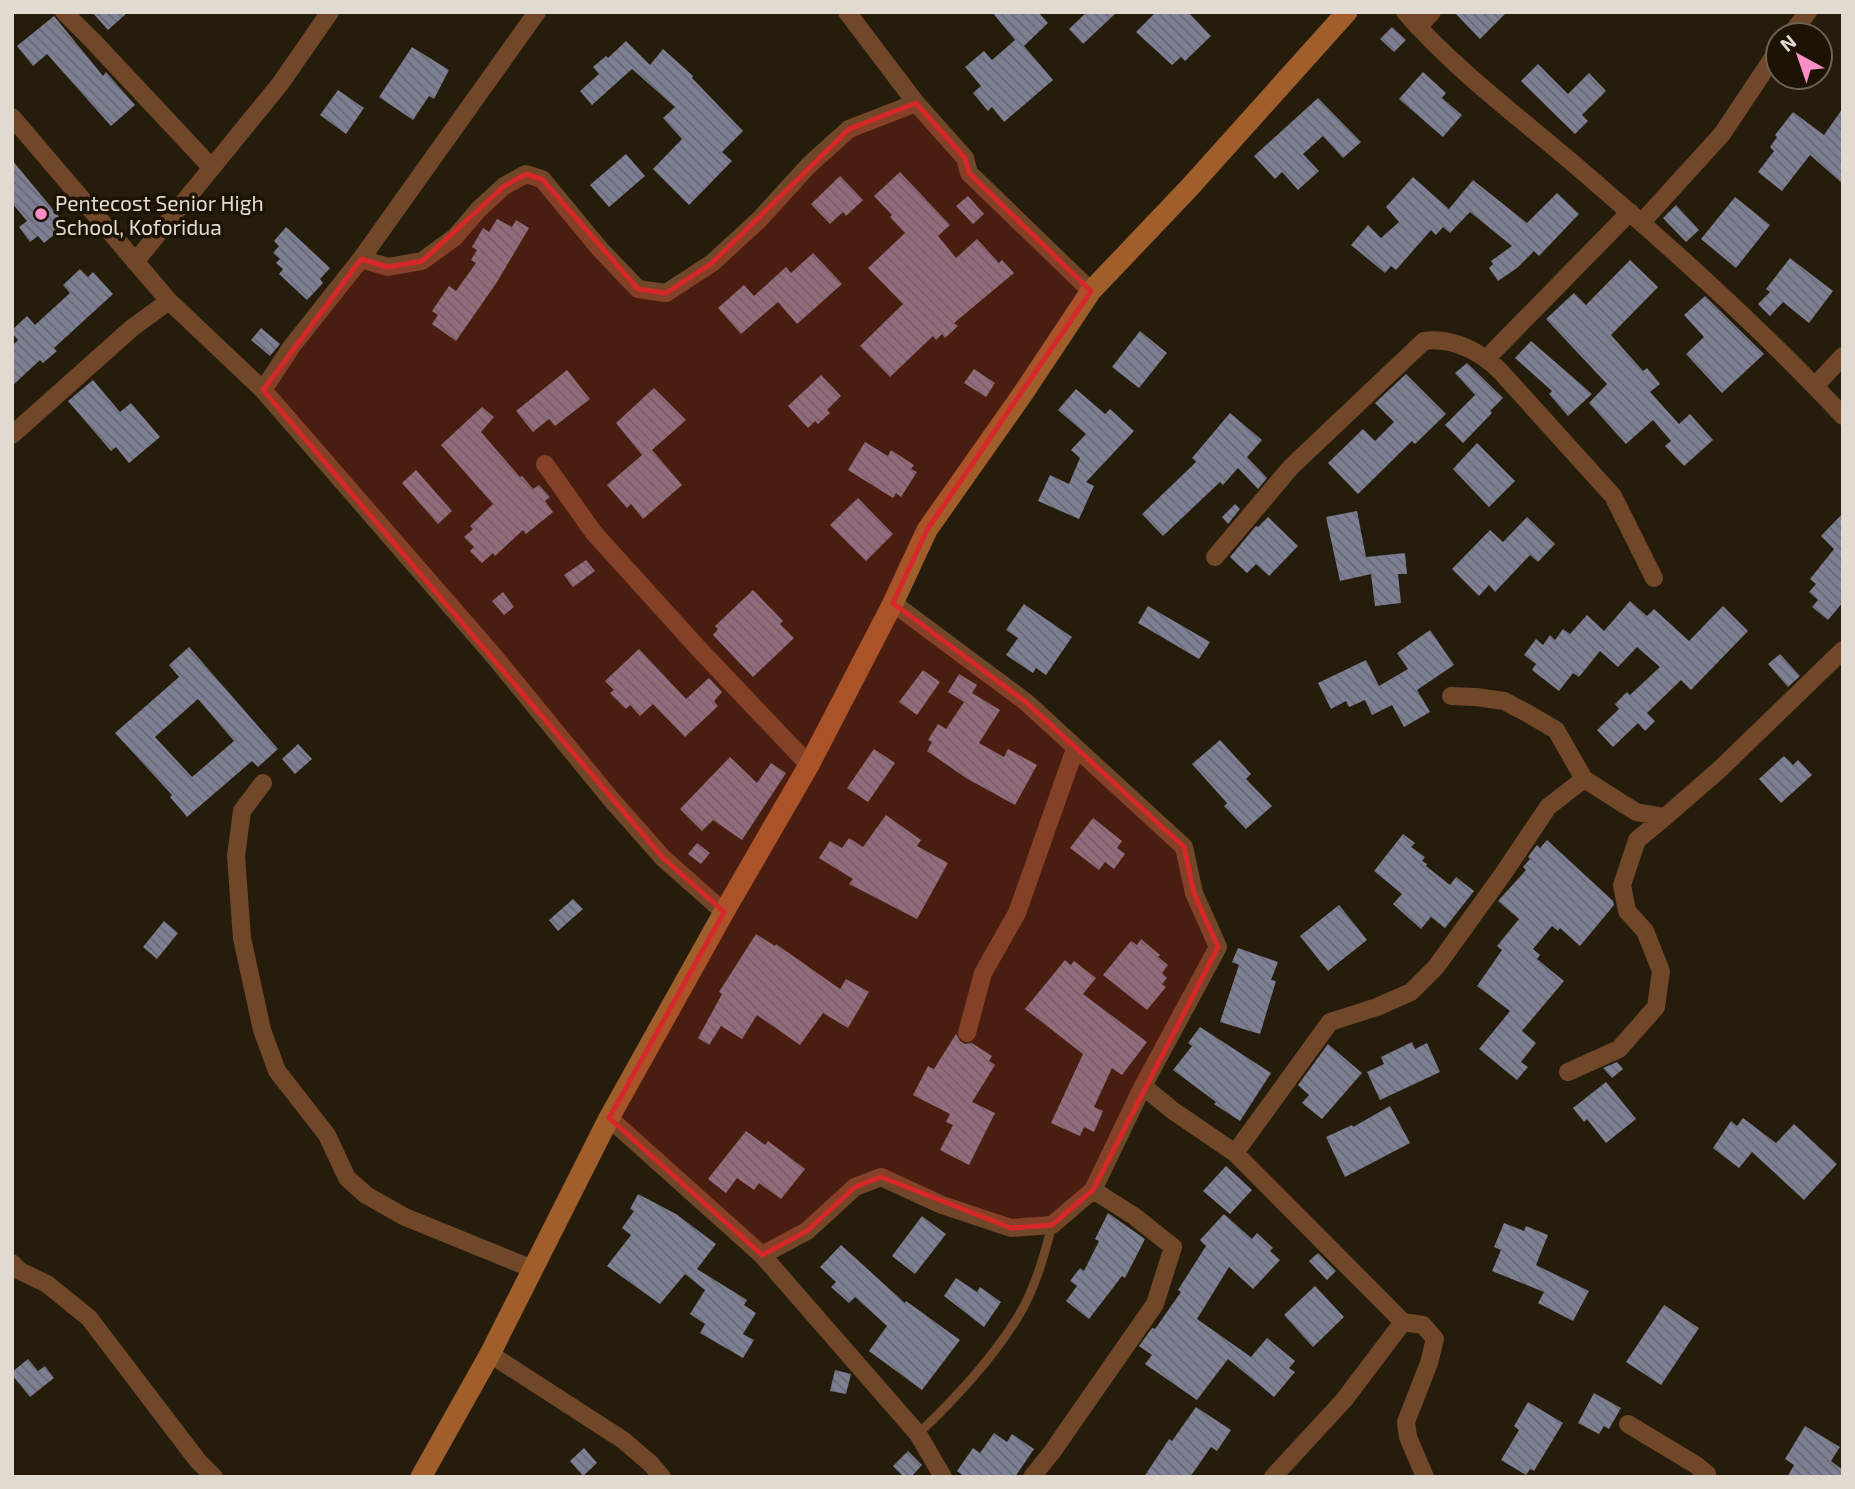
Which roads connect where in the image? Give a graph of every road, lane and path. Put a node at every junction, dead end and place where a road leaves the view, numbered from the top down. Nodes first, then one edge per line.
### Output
1 (64, 12) edge
2 (537, 12) edge
3 (847, 12) edge
4 (1347, 12) edge
5 (1405, 12) edge
6 (1432, 12) edge
7 (329, 13) edge
8 (1418, 27) junction
9 (1764, 71) edge
10 (916, 103) junction
11 (12, 117) edge
12 (212, 168) junction
13 (1636, 217) junction
14 (361, 259) junction
15 (135, 262) junction
16 (1091, 292) junction
17 (169, 301) junction
18 (1843, 356) edge
19 (1488, 357) junction
20 (1815, 386) junction
21 (263, 390) junction
22 (1843, 416) edge
23 (12, 435) edge
24 (545, 464) dead end
25 (1215, 557) dead end
26 (1654, 578) dead end
27 (893, 603) junction
28 (1843, 650) edge
29 (1451, 696) dead end
30 (1075, 749) junction
31 (809, 765) junction
32 (1584, 779) junction
33 (263, 783) dead end
34 (1665, 817) junction
35 (724, 912) junction
36 (967, 1033) dead end
37 (1568, 1072) dead end
38 (1143, 1086) junction
39 (610, 1118) junction
40 (1235, 1153) junction
41 (1093, 1190) junction
42 (1052, 1225) junction
43 (762, 1255) junction
44 (12, 1263) edge
45 (533, 1269) junction
46 (1403, 1322) junction
47 (490, 1354) junction
48 (1628, 1424) dead end
49 (918, 1434) junction
50 (214, 1477) edge
51 (422, 1477) edge
52 (662, 1477) edge
53 (943, 1477) edge
54 (1032, 1477) edge
55 (1273, 1477) edge
56 (1425, 1477) edge
57 (1707, 1477) edge

1 - 12 street
2 - 14 street
3 - 10 street
4 - 16 street
5 - 8 street
6 - 8 street
7 - 12 street
8 - 13 street
9 - 13 street
10 - 14 street
10 - 16 street
11 - 15 street
12 - 15 street
13 - 19 street
13 - 20 street
14 - 21 street
15 - 17 street
16 - 27 street
17 - 21 street
17 - 23 street
18 - 20 street
19 - 25 street
19 - 26 street
20 - 22 street
21 - 35 street
24 - 31 street
27 - 30 street
27 - 31 street
28 - 34 street
29 - 32 street
30 - 36 street
30 - 38 street
31 - 35 street
32 - 34 street
32 - 40 street
33 - 45 street
34 - 37 street
35 - 39 street
38 - 40 street
38 - 41 street
39 - 43 street
39 - 45 street
40 - 46 street
41 - 42 street
41 - 54 street
42 - 43 street
42 - 49 lane
43 - 49 street
44 - 50 street
45 - 47 street
46 - 55 street
46 - 56 street
47 - 51 street
47 - 52 street
48 - 57 street
49 - 53 street

